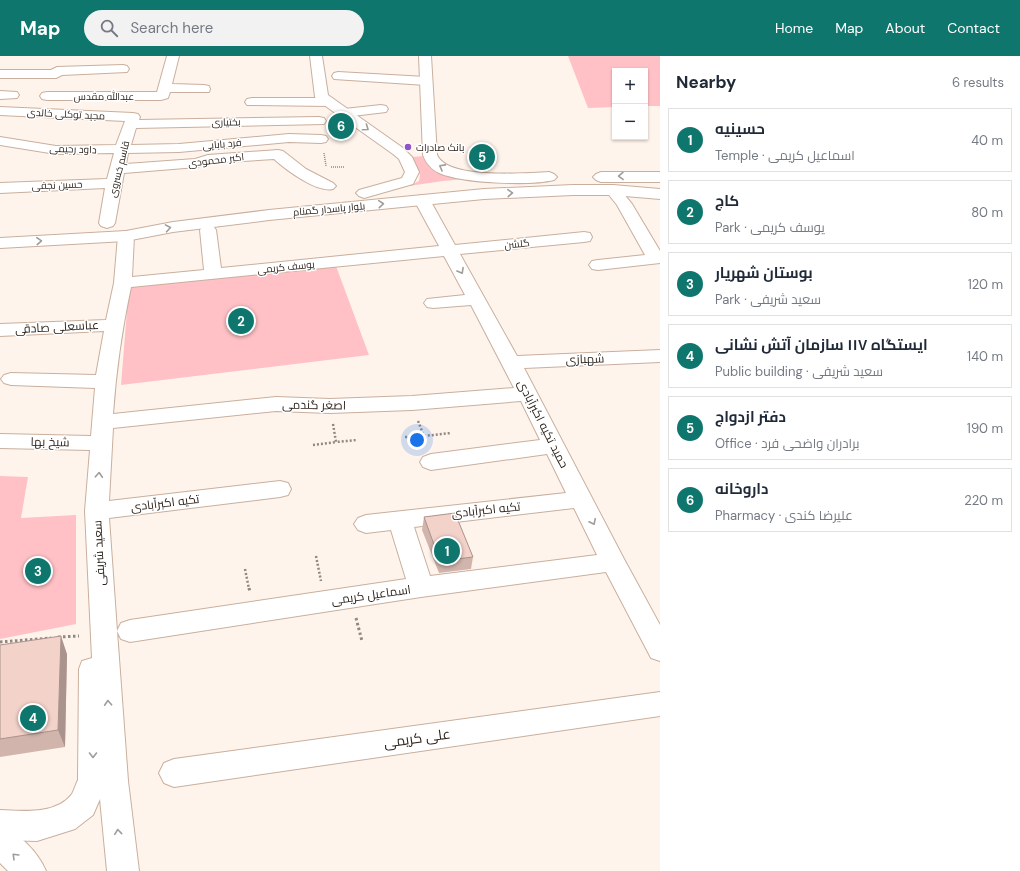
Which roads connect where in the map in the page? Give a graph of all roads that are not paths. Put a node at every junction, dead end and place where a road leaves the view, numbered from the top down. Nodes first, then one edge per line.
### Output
1 (63, 56) edge
2 (173, 56) edge
3 (316, 56) edge
4 (425, 56) edge
5 (123, 69) dead end
6 (57, 72) junction
7 (0, 74) edge
8 (338, 76) dead end
9 (426, 81) junction
10 (204, 89) dead end
11 (163, 93) junction
12 (47, 96) junction
13 (252, 102) dead end
14 (328, 102) junction
15 (381, 109) dead end
16 (0, 111) edge
17 (40, 113) junction
18 (344, 113) junction
19 (132, 120) junction
20 (319, 121) dead end
21 (76, 139) dead end
22 (321, 139) dead end
23 (0, 141) edge
24 (429, 147) junction
25 (122, 149) junction
26 (56, 150) junction
27 (398, 151) junction
28 (116, 176) junction
29 (563, 177) junction
30 (660, 177) edge
31 (328, 186) dead end
32 (0, 188) edge
33 (613, 190) junction
34 (364, 193) junction
35 (660, 194) edge
36 (422, 200) junction
37 (122, 225) junction
38 (0, 230) edge
39 (208, 230) dead end
40 (584, 237) dead end
41 (0, 244) edge
42 (268, 251) dead end
43 (450, 251) junction
44 (598, 265) dead end
45 (271, 268) junction
46 (213, 274) junction
47 (123, 283) junction
48 (476, 299) junction
49 (434, 303) dead end
50 (114, 325) junction
51 (0, 330) edge
52 (660, 356) edge
53 (511, 362) junction
54 (11, 379) dead end
55 (105, 382) junction
56 (527, 394) junction
57 (101, 432) junction
58 (0, 441) edge
59 (554, 446) junction
60 (431, 462) dead end
61 (280, 489) dead end
62 (582, 499) junction
63 (97, 511) junction
64 (400, 520) junction
65 (366, 524) dead end
66 (613, 562) junction
67 (422, 588) junction
68 (117, 633) junction
69 (657, 637) edge
70 (660, 704) edge
71 (174, 772) dead end
72 (0, 825) edge
73 (0, 841) edge
74 (30, 871) edge
75 (123, 871) edge

1 - 6 street
2 - 11 street
3 - 14 street
4 - 9 street
5 - 6 street
6 - 7 street
6 - 12 street
8 - 9 street
9 - 24 street
10 - 11 street, عبدالله مقدس
11 - 12 street, عبدالله مقدس
12 - 17 street
13 - 14 street
14 - 18 street
15 - 18 street
16 - 17 street, مجید توکلی خالدی
17 - 19 street, مجید توکلی خالدی
18 -> 27 street
19 - 20 street, بختیاری
19 - 25 street, قاسم خسروی
21 - 26 street
22 - 25 street, فرد بابایی
23 - 26 street, داود رحیمی
24 - 27 street
29 -> 24 street
25 - 26 street, داود رحیمی
25 - 28 street, قاسم خسروی
27 - 34 street
28 - 31 street, اکبر محمودی
28 - 32 street, حسین نجفی
28 - 37 street, قاسم خسروی
30 -> 29 street, بلوار پاسدار گمنام
29 - 34 street, بلوار پاسدار گمنام
33 - 35 street, بلوار پاسدار گمنام
36 -> 33 street, بلوار پاسدار گمنام
33 - 44 street
34 - 37 street, بلوار پاسدار گمنام
37 -> 36 street, بلوار پاسدار گمنام
36 - 43 street, حمید تکیه اکبرآبادی
37 - 38 street, بلوار پاسدار گمنام
41 -> 37 street, بلوار پاسدار گمنام
37 - 47 street, سعید شریفی
39 - 46 street
40 - 43 street, گلشن
42 - 45 street
43 - 45 street, یوسف کریمی
43 -> 48 street, حمید تکیه اکبرآبادی
45 - 46 street, یوسف کریمی
46 - 47 street, یوسف کریمی
47 - 50 street, سعید شریفی
48 - 49 street
48 - 53 street, حمید تکیه اکبرآبادی
50 - 51 street, عباسعلی صادقی
50 - 55 street, سعید شریفی
52 - 53 street, شهبازی
53 - 56 street, حمید تکیه اکبرآبادی
54 - 55 street
55 - 57 street, سعید شریفی
56 - 57 street, اصغر گندمی
56 - 59 street, حمید تکیه اکبرآبادی
57 - 58 street, شیخ بها
63 -> 57 street, سعید شریفی
59 - 60 street
59 - 62 street, حمید تکیه اکبرآبادی
61 - 63 street, تکیه اکبرآبادی
62 - 64 street, تکیه اکبرآبادی
62 -> 66 street, حمید تکیه اکبرآبادی
63 - 68 street, سعید شریفی
64 - 65 street, تکیه اکبرآبادی
64 - 67 street
66 - 67 street, اسماعیل کریمی
66 - 69 street, حمید تکیه اکبرآبادی
67 - 68 street, اسماعیل کریمی
68 -> 72 street
75 -> 68 street, سعید شریفی
70 - 71 street, علی کریمی
74 -> 73 street

